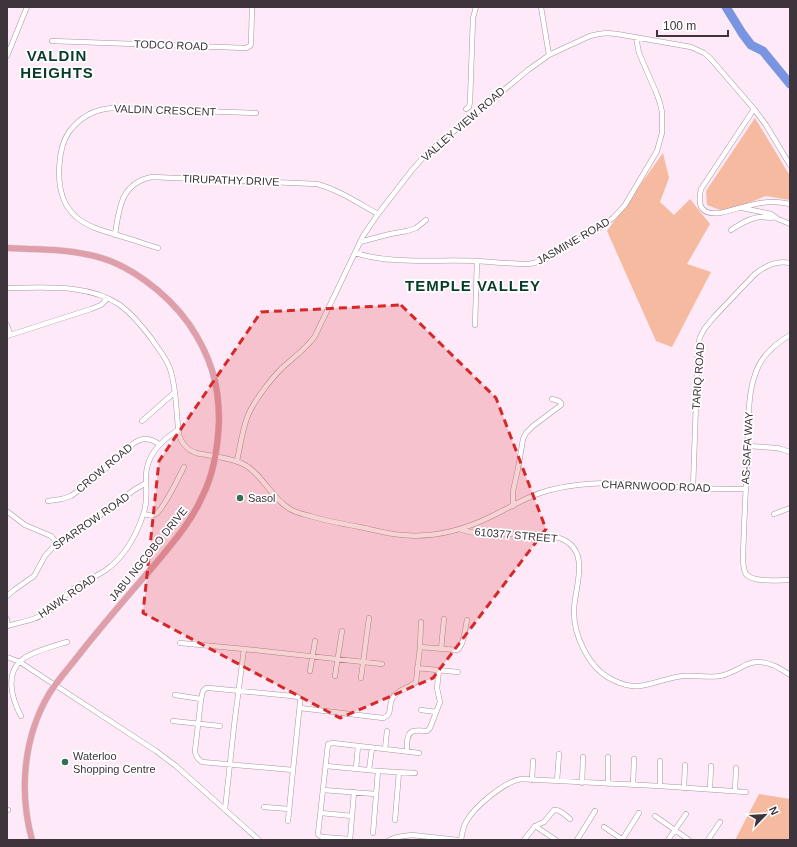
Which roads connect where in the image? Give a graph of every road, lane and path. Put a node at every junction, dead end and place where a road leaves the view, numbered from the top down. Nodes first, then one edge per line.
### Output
1 (28, 7) edge
2 (252, 7) edge
3 (476, 7) edge
4 (541, 7) edge
5 (636, 37) junction
6 (52, 41) dead end
7 (548, 55) junction
8 (7, 56) edge
9 (754, 108) junction
10 (466, 109) dead end
11 (256, 113) dead end
12 (790, 165) edge
13 (790, 204) edge
14 (741, 208) junction
15 (378, 214) junction
16 (775, 217) junction
17 (426, 220) dead end
18 (790, 224) edge
19 (731, 230) dead end
20 (115, 235) junction
21 (360, 242) junction
22 (7, 248) edge
23 (158, 248) dead end
24 (354, 253) junction
25 (477, 261) junction
26 (790, 263) edge
27 (7, 288) edge
28 (107, 299) junction
29 (7, 325) edge
30 (475, 325) dead end
31 (9, 335) edge
32 (790, 335) edge
33 (175, 392) junction
34 (552, 399) dead end
35 (142, 421) dead end
36 (178, 430) junction
37 (159, 444) junction
38 (748, 446) junction
39 (790, 452) edge
40 (215, 457) junction
41 (237, 461) junction
42 (184, 467) dead end
43 (146, 483) junction
44 (693, 488) junction
45 (745, 489) junction
46 (48, 501) dead end
47 (513, 506) junction
48 (790, 508) edge
49 (8, 512) dead end
50 (144, 514) junction
51 (774, 514) dead end
52 (459, 529) junction
53 (58, 544) junction
54 (790, 580) edge
55 (7, 596) edge
56 (369, 618) dead end
57 (7, 619) edge
58 (444, 619) dead end
59 (467, 620) dead end
60 (421, 622) dead end
61 (8, 626) edge
62 (342, 631) dead end
63 (315, 641) dead end
64 (67, 642) dead end
65 (180, 643) dead end
66 (420, 647) junction
67 (244, 649) junction
68 (441, 649) junction
69 (313, 656) junction
70 (7, 657) edge
71 (338, 659) junction
72 (20, 662) junction
73 (364, 662) junction
74 (382, 664) dead end
75 (417, 668) junction
76 (439, 670) junction
77 (310, 671) dead end
78 (458, 672) dead end
79 (790, 675) edge
80 (335, 676) dead end
81 (361, 678) dead end
82 (56, 684) junction
83 (239, 691) junction
84 (175, 695) dead end
85 (201, 699) junction
86 (300, 708) junction
87 (421, 710) dead end
88 (436, 712) junction
89 (21, 716) dead end
90 (173, 721) dead end
91 (198, 724) junction
92 (220, 726) dead end
93 (387, 731) dead end
94 (358, 746) junction
95 (372, 748) junction
96 (385, 749) junction
97 (407, 751) junction
98 (419, 753) dead end
99 (559, 754) dead end
100 (583, 757) dead end
101 (608, 757) dead end
102 (634, 759) dead end
103 (532, 761) dead end
104 (660, 761) dead end
105 (230, 765) junction
106 (685, 765) dead end
107 (326, 766) junction
108 (711, 766) dead end
109 (736, 768) dead end
110 (356, 769) junction
111 (292, 770) junction
112 (369, 770) junction
113 (378, 771) junction
114 (399, 772) junction
115 (415, 773) dead end
116 (532, 780) junction
117 (557, 781) junction
118 (582, 783) junction
119 (608, 784) junction
120 (633, 785) junction
121 (660, 786) junction
122 (684, 788) junction
123 (323, 790) junction
124 (710, 790) junction
125 (735, 791) junction
126 (354, 792) junction
127 (746, 792) dead end
128 (376, 794) junction
129 (264, 807) dead end
130 (289, 809) junction
131 (226, 810) junction
132 (595, 811) dead end
133 (639, 812) dead end
134 (321, 813) junction
135 (686, 814) dead end
136 (352, 816) junction
137 (655, 816) dead end
138 (570, 819) dead end
139 (395, 820) dead end
140 (288, 821) dead end
141 (720, 822) dead end
142 (535, 826) junction
143 (604, 827) dead end
144 (674, 830) junction
145 (373, 833) dead end
146 (32, 840) edge
147 (260, 840) edge
148 (350, 840) edge
149 (389, 840) edge
150 (458, 840) edge
151 (461, 840) edge
152 (524, 840) edge
153 (556, 840) edge
154 (577, 840) edge
155 (622, 840) edge
156 (668, 840) edge
157 (689, 840) edge
158 (708, 840) edge

1 - 8 street
2 - 6 street, TODCO ROAD
3 - 10 street
4 - 7 street
5 - 7 street, VALLEY VIEW ROAD
5 - 9 street, VALLEY VIEW ROAD
5 - 25 street, JASMINE ROAD
7 - 15 street, VALLEY VIEW ROAD
9 - 12 street, VALLEY VIEW ROAD
9 - 14 street
11 - 20 street, VALDIN CRESCENT
13 - 14 street
14 - 16 street
15 - 20 street, TIRUPATHY DRIVE
15 - 21 street, VALLEY VIEW ROAD
16 - 18 street
16 - 19 street
17 - 21 street
20 - 23 street, VALDIN CRESCENT
21 - 24 street, VALLEY VIEW ROAD
22 - 40 main road, JABU NGCOBO DRIVE
24 - 25 street, JASMINE ROAD
24 - 41 street, VALLEY VIEW ROAD
25 - 30 street
26 - 44 street, TARIQ ROAD
27 - 28 street
28 - 31 street
28 - 33 street
29 - 31 street
32 - 38 street, AS-SAFA WAY
33 - 35 street
33 - 36 street
34 - 47 street
36 - 37 street, HAWK ROAD
36 - 40 street, CHARNWOOD ROAD
37 - 43 street, HAWK ROAD
37 - 46 street, CROW ROAD
38 - 39 street
38 - 45 street, AS-SAFA WAY
40 - 41 street, CHARNWOOD ROAD
40 - 82 main road, JABU NGCOBO DRIVE
41 - 52 street, CHARNWOOD ROAD
42 - 50 street
43 - 50 street, HAWK ROAD
43 - 53 street, SPARROW ROAD
44 - 45 street, CHARNWOOD ROAD
44 - 47 street, CHARNWOOD ROAD
45 - 54 street, AS-SAFA WAY
47 - 52 street, CHARNWOOD ROAD
48 - 51 street
49 - 53 street
50 - 61 street, HAWK ROAD
52 - 79 street, 610377 STREET
53 - 55 street, SPARROW ROAD
56 - 73 street
57 - 61 street
58 - 68 street
59 - 68 street
60 - 66 street
62 - 71 street
63 - 69 street
64 - 72 street
65 - 67 street
66 - 68 street
66 - 75 street
67 - 69 street
67 - 83 street
69 - 71 street
69 - 77 street
70 - 72 street
71 - 73 street
71 - 80 street
72 - 82 street
72 - 89 street
73 - 74 street
73 - 81 street
75 - 76 street
75 - 86 street
76 - 78 street
76 - 88 street
82 - 131 street
82 - 146 main road, JABU NGCOBO DRIVE
83 - 85 street
83 - 86 street
83 - 105 street
84 - 85 street
85 - 91 street
86 - 111 street
87 - 88 street
88 - 97 street
90 - 91 street
91 - 92 street
91 - 105 street
93 - 96 street
94 - 95 street
94 - 107 street
94 - 110 street
95 - 96 street
95 - 112 street
96 - 97 street
97 - 98 street
99 - 117 street
100 - 118 street
101 - 119 street
102 - 120 street
103 - 116 street
104 - 121 street
105 - 111 street
105 - 131 street
106 - 122 street
107 - 110 street
107 - 123 street
108 - 124 street
109 - 125 street
110 - 112 street
111 - 130 street
112 - 113 street
113 - 114 street
113 - 128 street
114 - 115 street
114 - 139 street
116 - 117 street
116 - 151 street
117 - 118 street
118 - 119 street
119 - 120 street
120 - 121 street
121 - 122 street
122 - 124 street
123 - 126 street
123 - 134 street
124 - 125 street
125 - 127 street
126 - 128 street
126 - 136 street
128 - 145 street
129 - 130 street
130 - 140 street
131 - 147 street
132 - 154 street
133 - 155 street
134 - 136 street
134 - 148 street
135 - 144 street
136 - 148 street
137 - 144 street
138 - 142 street
141 - 158 street
142 - 152 street
142 - 153 street
143 - 155 street
144 - 156 street
144 - 157 street
149 - 150 street

